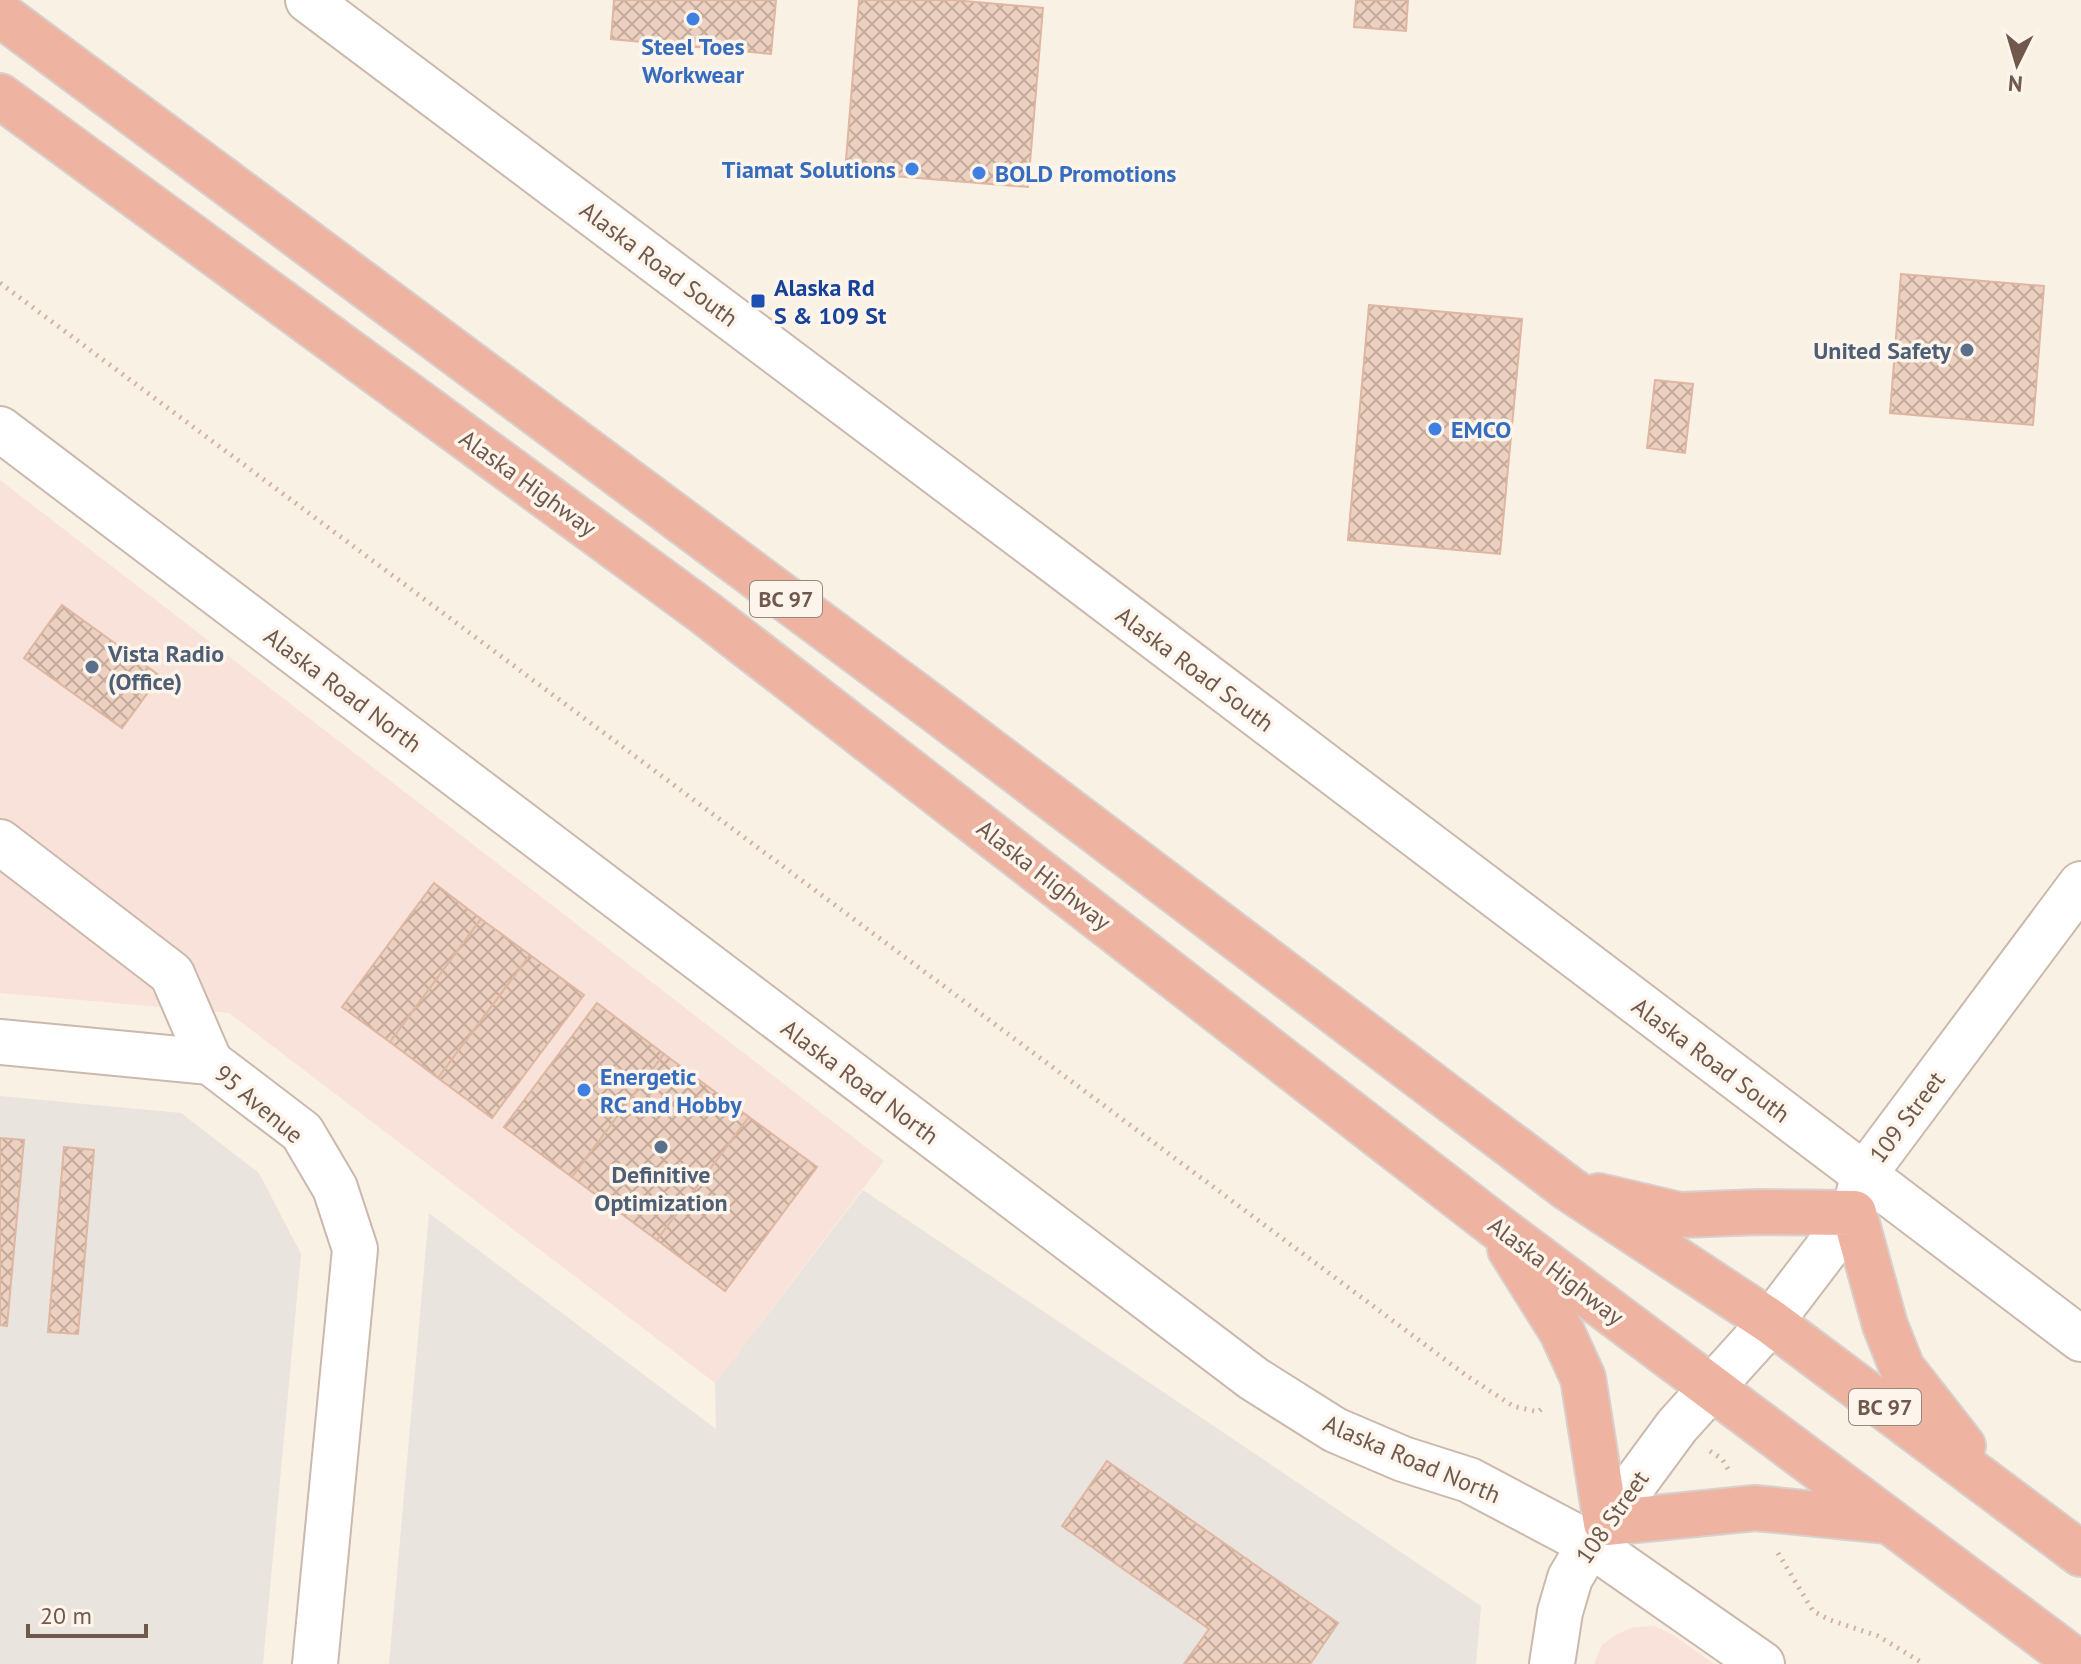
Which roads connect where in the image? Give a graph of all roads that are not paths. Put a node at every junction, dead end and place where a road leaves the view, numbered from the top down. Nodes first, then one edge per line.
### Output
1 (308, 0) edge
2 (0, 14) edge
3 (0, 96) edge
4 (0, 429) edge
5 (0, 842) edge
6 (2081, 884) edge
7 (0, 1042) edge
8 (210, 1062) junction
9 (1569, 1189) junction
10 (1858, 1194) junction
11 (1496, 1226) junction
12 (1771, 1322) junction
13 (2081, 1339) edge
14 (1710, 1388) junction
15 (1999, 1492) junction
16 (1891, 1521) junction
17 (1598, 1534) junction
18 (2081, 1554) edge
19 (315, 1664) edge
20 (1552, 1664) edge
21 (1762, 1664) edge
22 (2080, 1664) edge

1 - 10 street, Alaska Road South
2 - 9 highway, BC 97
3 - 11 highway, Alaska Highway / BC 97
4 - 17 street, Alaska Road North
5 - 8 street
6 - 10 street, 109 Street
7 - 8 street, 95 Avenue
8 - 19 street, 95 Avenue
9 - 10 highway
9 - 12 highway, BC 97
10 - 12 street, 109 Street
10 - 13 street, Alaska Road South
10 - 15 highway
11 - 14 highway, Alaska Highway / BC 97
11 - 17 highway
12 - 14 street, 109 Street
12 - 15 highway, BC 97
14 - 16 highway, Alaska Highway / BC 97
14 - 17 street, 108 Street
15 - 18 highway, BC 97
16 - 17 highway
16 - 22 highway, Alaska Highway / BC 97
17 - 20 street, 108 Street
17 - 21 street, Alaska Road North

